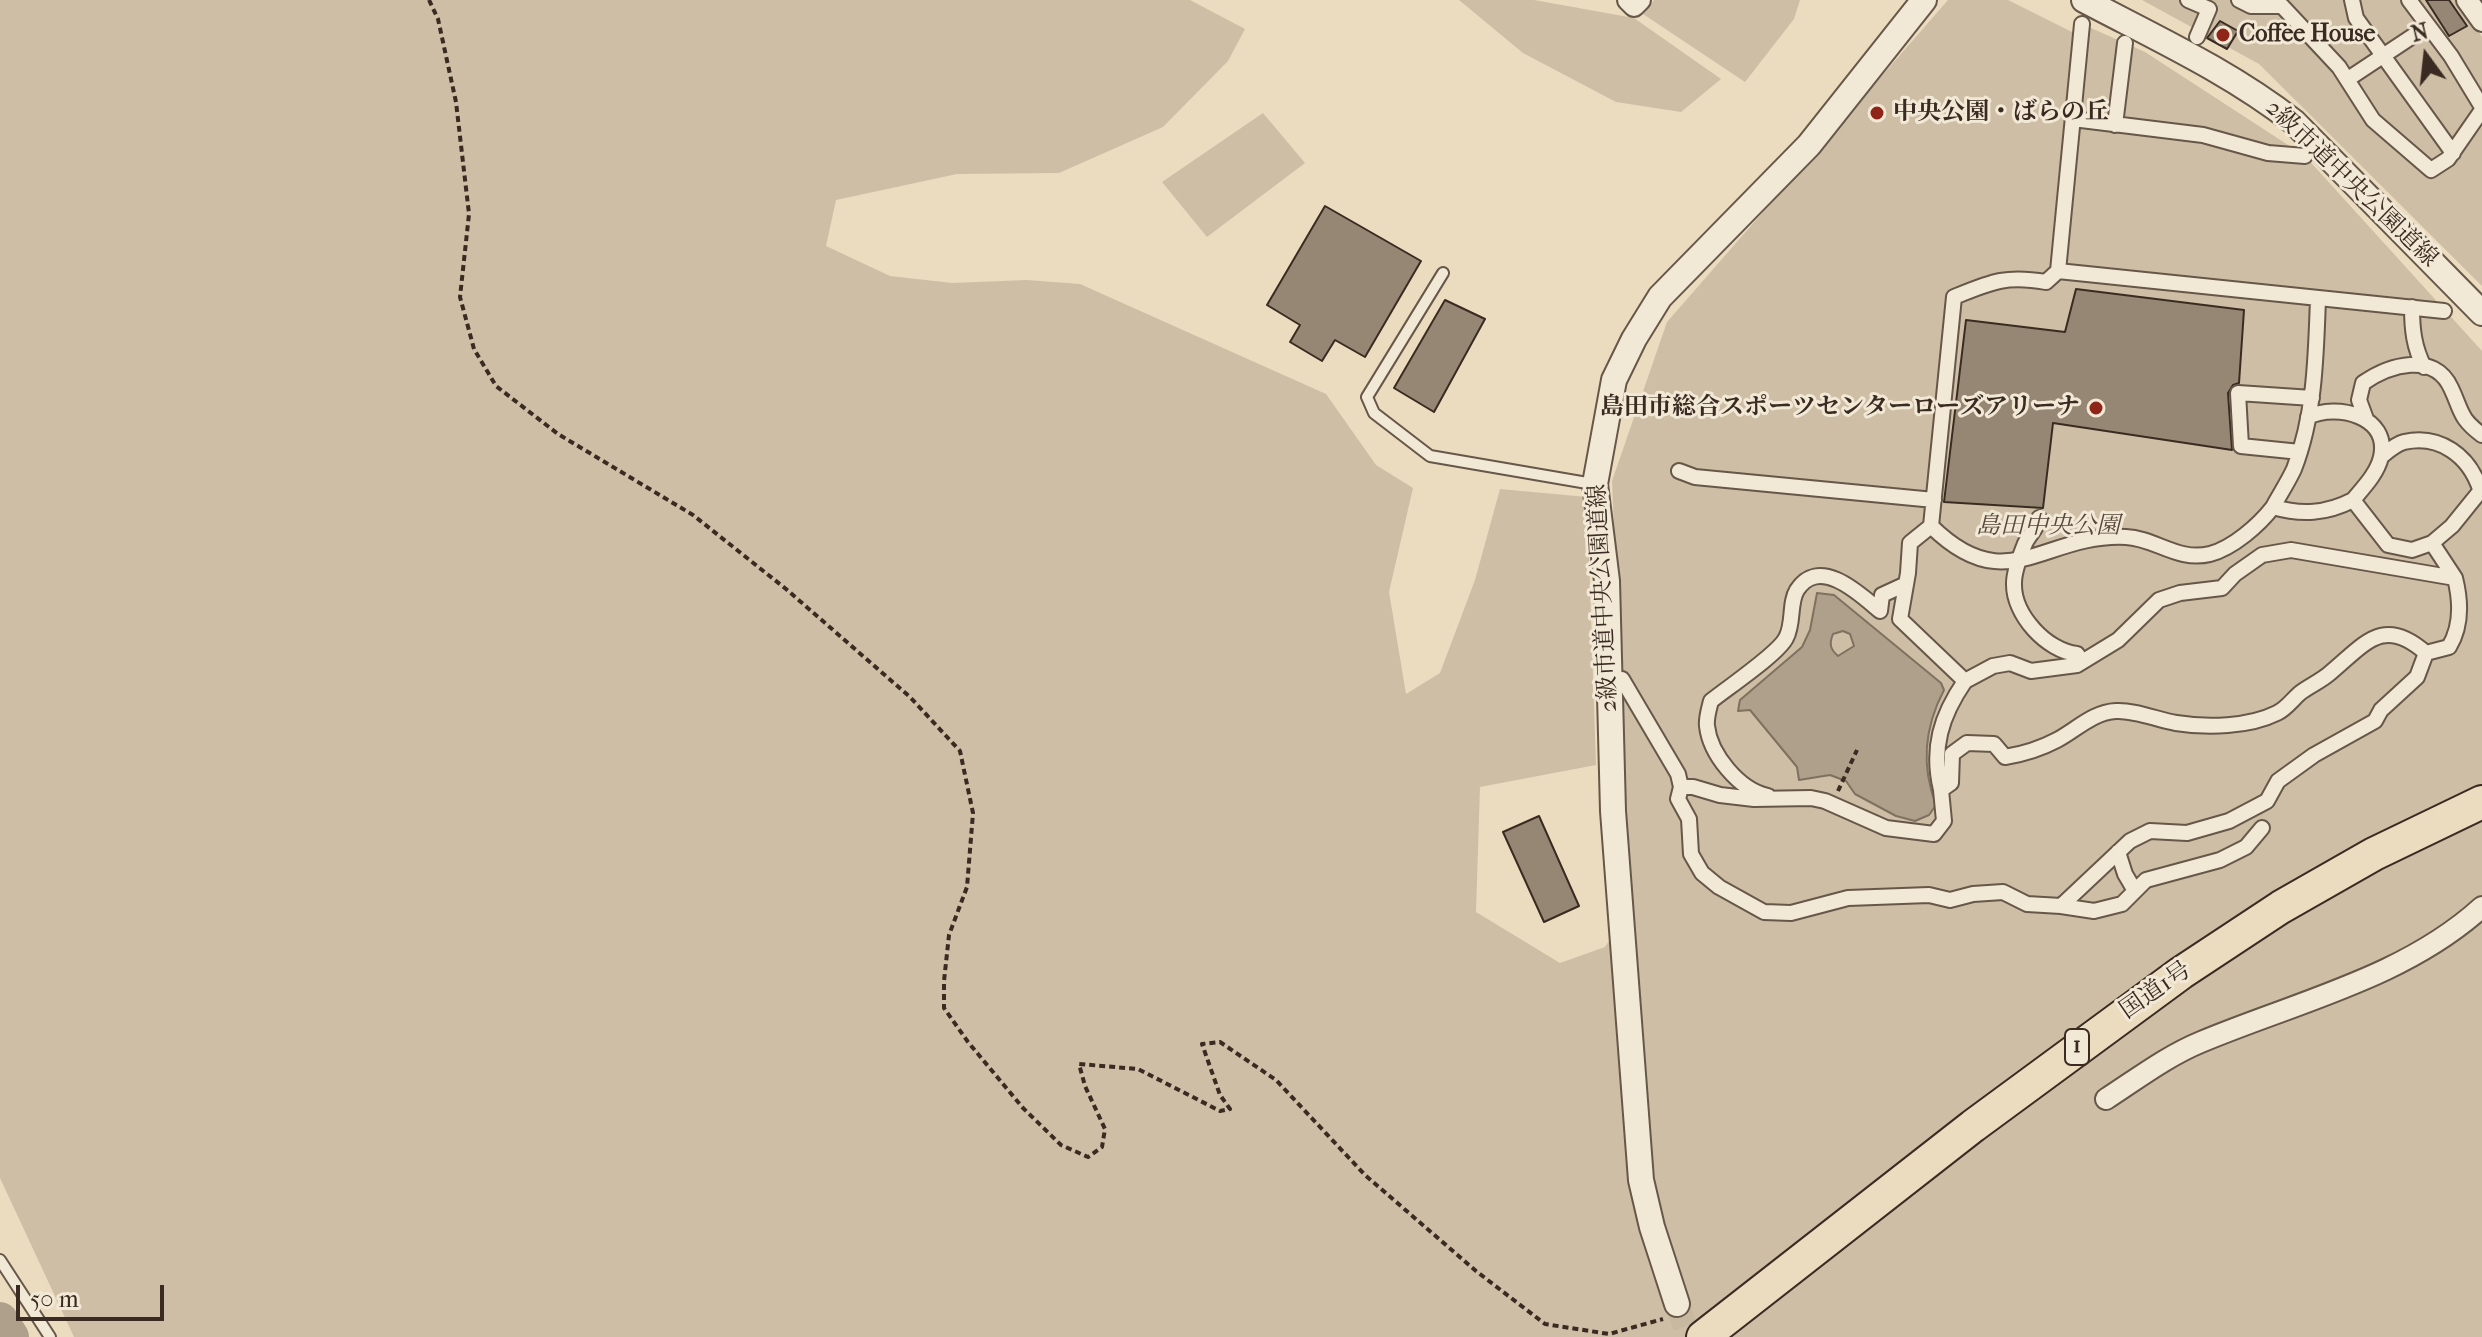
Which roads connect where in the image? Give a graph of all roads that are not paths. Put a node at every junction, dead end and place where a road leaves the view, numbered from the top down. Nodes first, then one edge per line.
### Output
1 (1628, 0) edge
2 (1640, 0) edge
3 (1924, 0) edge
4 (2188, 0) edge
5 (2352, 0) edge
6 (2409, 0) edge
7 (2467, 0) edge
8 (2242, 1) edge
9 (2211, 5) edge
10 (2291, 6) edge
11 (2083, 12) edge
12 (2482, 21) edge
13 (2428, 26) junction
14 (2197, 37) dead end
15 (2125, 43) dead end
16 (2348, 79) junction
17 (2482, 108) edge
18 (2073, 119) junction
19 (2115, 125) junction
20 (2453, 153) junction
21 (2305, 156) dead end
22 (2058, 271) junction
23 (1443, 273) dead end
24 (2318, 298) junction
25 (2412, 307) junction
26 (2444, 311) dead end
27 (2482, 313) edge
28 (2424, 367) junction
29 (2312, 398) junction
30 (2308, 417) junction
31 (2366, 419) junction
32 (2482, 435) edge
33 (2300, 452) junction
34 (2382, 456) junction
35 (1679, 471) dead end
36 (1595, 484) junction
37 (2481, 489) edge
38 (1934, 500) junction
39 (2353, 500) junction
40 (2273, 507) junction
41 (2039, 518) dead end
42 (1931, 526) junction
43 (2432, 543) junction
44 (2020, 559) junction
45 (2455, 578) junction
46 (1906, 584) junction
47 (1880, 611) junction
48 (1900, 619) junction
49 (2426, 653) junction
50 (2082, 662) junction
51 (1622, 679) dead end
52 (1965, 681) junction
53 (1681, 787) junction
54 (1941, 790) junction
55 (1780, 798) junction
56 (2482, 802) edge
57 (2262, 828) dead end
58 (2118, 852) junction
59 (2135, 891) junction
60 (2061, 906) junction
61 (2482, 907) edge
62 (2106, 1099) dead end
63 (0, 1260) edge
64 (1673, 1311) tunnel mouth
65 (50, 1337) edge
66 (1703, 1337) edge

1 - 2 street
3 - 36 street, 2級市道中央公園道線
4 - 9 street
5 - 20 street
6 - 13 street
7 - 12 street
8 - 10 street
9 - 14 street
10 - 16 street
11 - 18 street
11 - 27 street, 2級市道中央公園道線
13 - 16 street
13 - 17 street
15 - 19 street
16 - 20 street
17 - 20 street
18 - 19 street
18 - 22 street
19 - 21 street
22 - 24 street
22 - 38 street
23 - 36 lane
24 - 25 street
24 - 29 street
25 - 26 street
25 - 28 street
28 - 31 street
28 - 32 street
29 - 30 street
29 - 33 street
30 - 31 street
30 - 33 street
31 - 34 street
33 - 40 street
34 - 37 street
34 - 39 street
35 - 38 street
36 - 64 street, 2級市道中央公園道線
37 - 43 street
38 - 42 street
39 - 40 street
39 - 43 street
40 - 44 street
41 - 44 street
42 - 44 street
42 - 46 street
43 - 45 street
44 - 50 street
45 - 49 street
45 - 50 street
46 - 47 street
46 - 48 street
47 - 48 street
47 - 55 street
48 - 52 street
49 - 54 street
49 - 58 street
50 - 52 street
51 - 53 street
52 - 54 street
53 - 55 street
53 - 60 street
54 - 55 street
56 - 66 highway, 国道1号 / 1
57 - 59 street
58 - 59 street
58 - 60 street
59 - 60 street
61 - 62 street
63 - 65 lane

